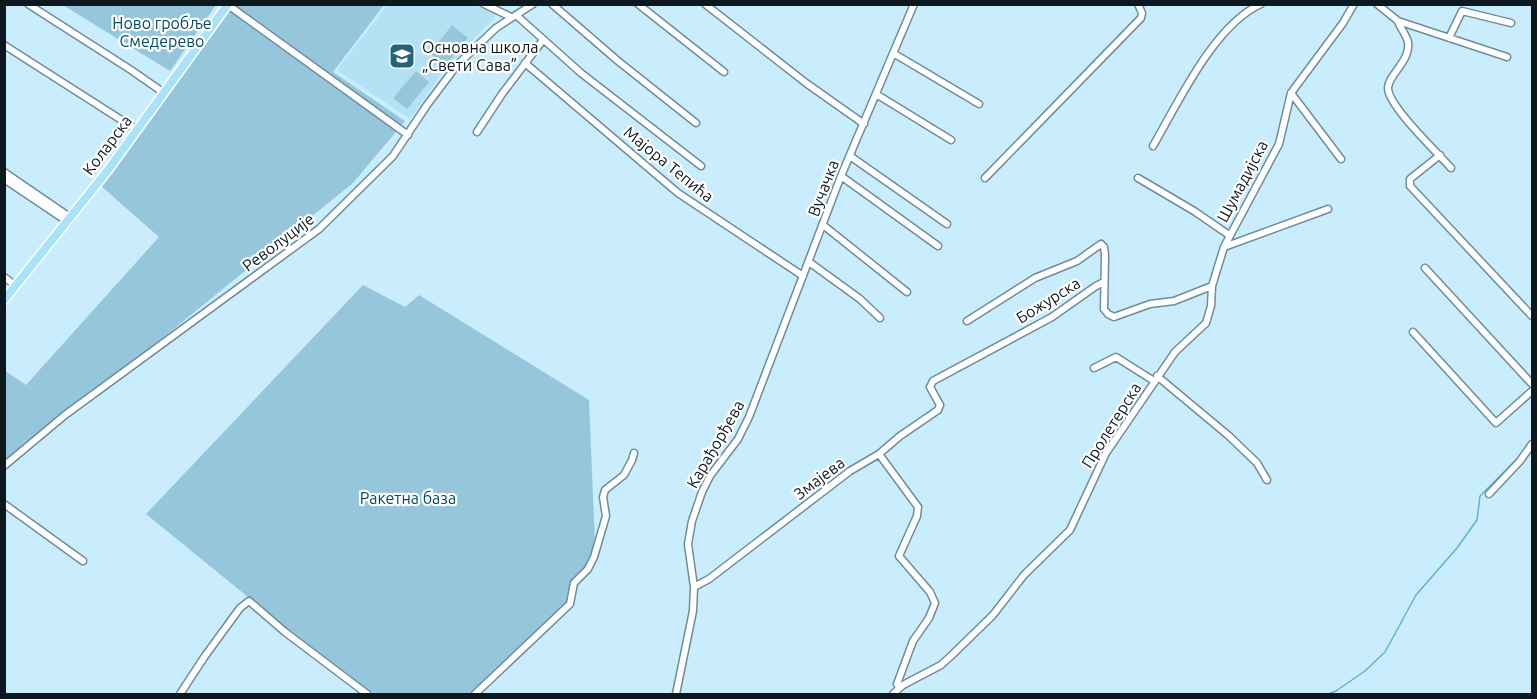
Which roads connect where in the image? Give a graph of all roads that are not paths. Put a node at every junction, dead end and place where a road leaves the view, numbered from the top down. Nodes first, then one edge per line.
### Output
1 (28, 4) edge
2 (484, 4) edge
3 (533, 4) edge
4 (552, 4) edge
5 (638, 4) edge
6 (705, 4) edge
7 (914, 4) edge
8 (1138, 4) edge
9 (1261, 4) edge
10 (1353, 4) edge
11 (1377, 4) edge
12 (228, 5) edge
13 (513, 16) junction
14 (1398, 21) junction
15 (1511, 23) dead end
16 (1449, 38) junction
17 (543, 40) junction
18 (4, 45) edge
19 (893, 53) junction
20 (1507, 57) dead end
21 (525, 63) junction
22 (724, 72) dead end
23 (164, 93) junction
24 (1291, 93) junction
25 (876, 94) junction
26 (979, 104) dead end
27 (696, 123) dead end
28 (864, 123) junction
29 (137, 130) junction
30 (477, 132) dead end
31 (408, 135) junction
32 (951, 140) dead end
33 (1153, 146) dead end
34 (1440, 155) junction
35 (850, 156) junction
36 (1341, 159) dead end
37 (701, 166) dead end
38 (1451, 168) dead end
39 (4, 172) edge
40 (841, 176) junction
41 (985, 178) dead end
42 (1138, 178) dead end
43 (4, 179) edge
44 (1328, 209) dead end
45 (69, 220) junction
46 (947, 224) dead end
47 (823, 225) junction
48 (1229, 234) junction
49 (938, 246) dead end
50 (1224, 247) junction
51 (809, 261) junction
52 (1425, 268) dead end
53 (803, 276) junction
54 (4, 277) edge
55 (1104, 282) junction
56 (16, 286) junction
57 (1212, 286) junction
58 (907, 292) dead end
59 (4, 300) edge
60 (1533, 316) edge
61 (880, 318) dead end
62 (967, 321) dead end
63 (1413, 332) dead end
64 (1094, 368) dead end
65 (1156, 379) junction
66 (931, 384) joint
67 (1533, 384) edge
68 (762, 385) joint
69 (1533, 391) edge
70 (1533, 444) edge
71 (634, 453) dead end
72 (879, 454) junction
73 (4, 466) edge
74 (1267, 480) dead end
75 (1489, 494) dead end
76 (4, 504) edge
77 (83, 561) dead end
78 (694, 587) junction
79 (898, 688) junction
80 (180, 694) edge
81 (367, 694) edge
82 (475, 694) edge
83 (675, 694) edge
84 (893, 694) edge

1 - 23 street
2 - 13 street
3 - 13 street, Револуције
4 - 27 street
5 - 22 street
6 - 28 street
7 - 19 street, Вучачка
8 - 41 street
9 - 33 street
10 - 24 street, Шумадијска
11 - 14 street
12 - 23 main road, Коларска
12 - 31 street
13 - 17 street
13 - 31 street, Револуције
14 - 16 street
14 - 34 street
15 - 16 street
16 - 20 street
17 - 21 street
17 - 37 street
18 - 29 street
19 - 25 street, Вучачка
19 - 26 street
21 - 30 street
21 - 53 street, Мајора Тепића
23 - 29 main road, Коларска
24 - 36 street
24 - 48 street, Шумадијска
25 - 28 street, Вучачка
25 - 32 street
28 - 35 street, Вучачка
29 - 45 main road, Коларска
31 - 73 street, Револуције
34 - 38 street
34 - 60 street
35 - 40 street, Вучачка
35 - 46 street
39 - 45 street
40 - 47 street, Вучачка
40 - 49 street
42 - 48 street
43 - 45 street
44 - 50 street
45 - 56 main road, Коларска
47 - 51 street, Вучачка
47 - 58 street
48 - 50 street, Шумадијска
50 - 57 street, Пролетерска
51 - 53 street, Вучачка
51 - 61 street
52 - 67 street
53 - 68 street, Вучачка
54 - 56 street
55 - 57 street
55 - 62 street, Божурска
55 - 66 street, Божурска
56 - 59 main road, Коларска
57 - 65 street, Пролетерска
63 - 69 street
64 - 65 street
65 - 74 street
65 - 79 street, Пролетерска
66 - 72 street, Змајева
68 - 78 street, Карађорђева
70 - 75 street
71 - 82 street
72 - 78 street, Змајева
72 - 79 street
76 - 77 street
78 - 83 street, Карађорђева
79 - 84 street, Пролетерска
80 - 81 street

